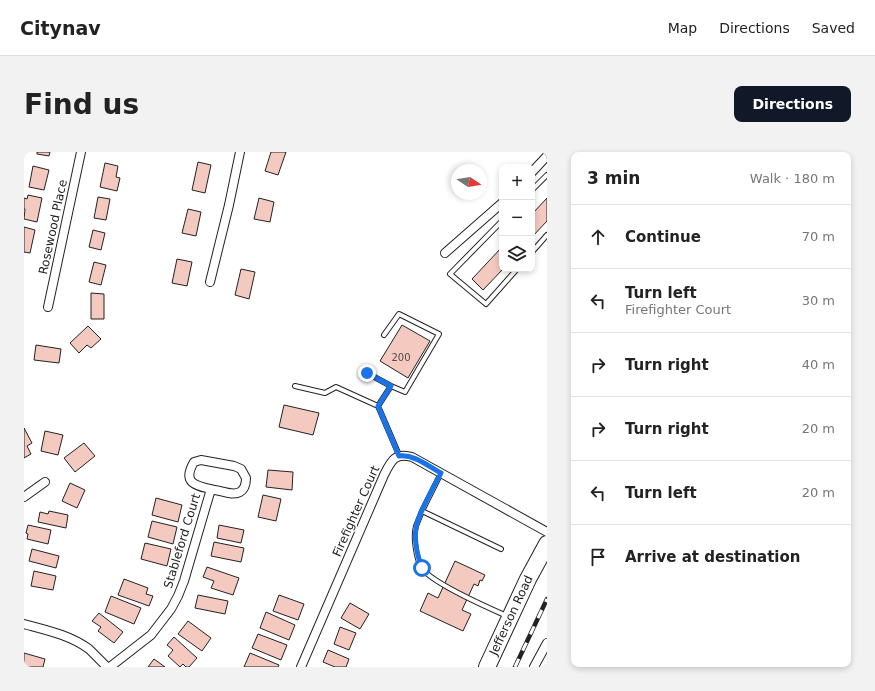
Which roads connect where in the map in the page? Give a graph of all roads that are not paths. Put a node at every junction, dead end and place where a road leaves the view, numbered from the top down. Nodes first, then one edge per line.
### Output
1 (81, 152) edge
2 (240, 152) edge
3 (547, 156) edge
4 (535, 169) edge
5 (547, 175) edge
6 (535, 187) edge
7 (499, 206) edge
8 (499, 224) edge
9 (547, 235) edge
10 (535, 249) edge
11 (445, 253) dead end
12 (514, 272) edge
13 (210, 282) dead end
14 (48, 307) dead end
15 (384, 335) dead end
16 (367, 373) dead end
17 (295, 386) dead end
18 (391, 386) junction
19 (378, 406) junction
20 (399, 456) junction
21 (441, 473) junction
22 (45, 482) dead end
23 (211, 489) junction
24 (24, 497) edge
25 (422, 512) junction
26 (547, 532) edge
27 (547, 544) edge
28 (501, 550) dead end
29 (510, 617) junction
30 (24, 624) edge
31 (547, 643) edge
32 (107, 667) edge
33 (110, 667) edge
34 (301, 667) edge
35 (487, 667) edge
36 (534, 667) edge

1 - 14 street, Rosewood Place
2 - 13 street
3 - 4 street
5 - 6 lane
7 - 11 street
8 - 12 lane
9 - 10 lane
15 - 18 lane
16 - 18 lane
17 - 19 lane
18 - 19 lane
19 - 20 lane
20 - 21 street
20 - 34 street, Firefighter Court
21 - 25 lane
21 - 26 street
22 - 24 street
23 - 23 street, Stableford Court
23 - 33 street, Stableford Court
25 - 28 lane
25 - 29 lane
27 - 29 highway, Jefferson Road
29 - 35 highway, Jefferson Road
30 - 32 street
31 - 36 street

